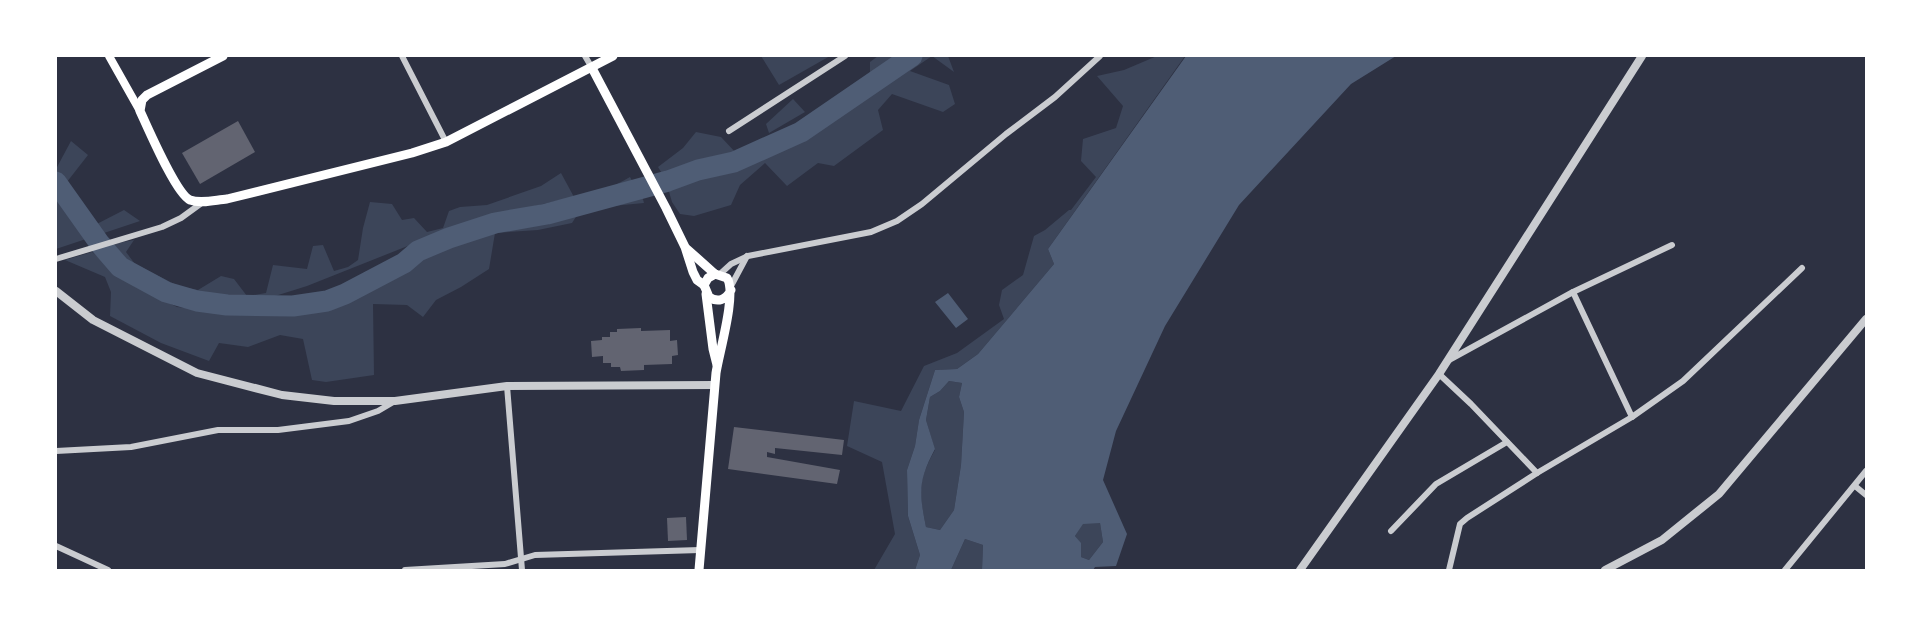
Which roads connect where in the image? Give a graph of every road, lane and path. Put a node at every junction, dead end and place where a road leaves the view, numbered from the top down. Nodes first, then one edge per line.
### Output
1 (110, 56) edge
2 (223, 56) edge
3 (402, 56) edge
4 (585, 56) edge
5 (613, 56) edge
6 (845, 56) edge
7 (1100, 56) edge
8 (1642, 56) edge
9 (592, 68) junction
10 (140, 111) junction
11 (729, 130) dead end
12 (446, 142) junction
13 (203, 202) junction
14 (1672, 245) dead end
15 (685, 247) junction
16 (748, 256) junction
17 (56, 259) edge
18 (1802, 268) dead end
19 (718, 274) junction
20 (731, 288) junction
21 (705, 290) junction
22 (56, 291) edge
23 (1573, 292) junction
24 (1866, 320) edge
25 (1448, 361) junction
26 (717, 365) junction
27 (1439, 374) junction
28 (715, 385) junction
29 (507, 386) junction
30 (395, 402) junction
31 (1632, 417) junction
32 (1507, 442) junction
33 (56, 451) edge
34 (1866, 471) edge
35 (1537, 472) junction
36 (1855, 486) junction
37 (1866, 495) edge
38 (1391, 531) dead end
39 (56, 546) edge
40 (700, 550) junction
41 (521, 561) junction
42 (108, 570) edge
43 (405, 570) edge
44 (417, 570) edge
45 (522, 570) edge
46 (699, 570) edge
47 (1300, 570) edge
48 (1449, 570) edge
49 (1605, 570) edge
50 (1785, 570) edge

1 - 10 main road
2 - 10 main road
3 - 12 street
4 - 9 street
5 - 9 main road
6 - 11 street
7 - 16 street
8 - 25 street
9 - 12 main road
9 - 15 main road
10 - 13 main road
12 - 13 main road
13 - 17 street
14 - 23 street
15 - 19 main road
15 - 21 main road
16 - 19 street
16 - 20 street
18 - 31 street
19 - 20 main road
19 - 21 main road
20 - 21 main road
20 - 26 main road
21 - 26 main road
22 - 30 street
23 - 25 street
23 - 31 street
24 - 49 street
25 - 27 street
26 - 28 main road
27 - 32 street
27 - 47 street
28 - 29 street
28 - 40 main road
29 - 30 street
29 - 41 street
30 - 33 street
31 - 35 street
32 - 35 street
32 - 38 street
34 - 36 street
35 - 48 street
36 - 37 street
36 - 50 street
39 - 42 street
40 - 41 street
40 - 46 main road
41 - 44 street
41 - 45 street
43 - 44 street

